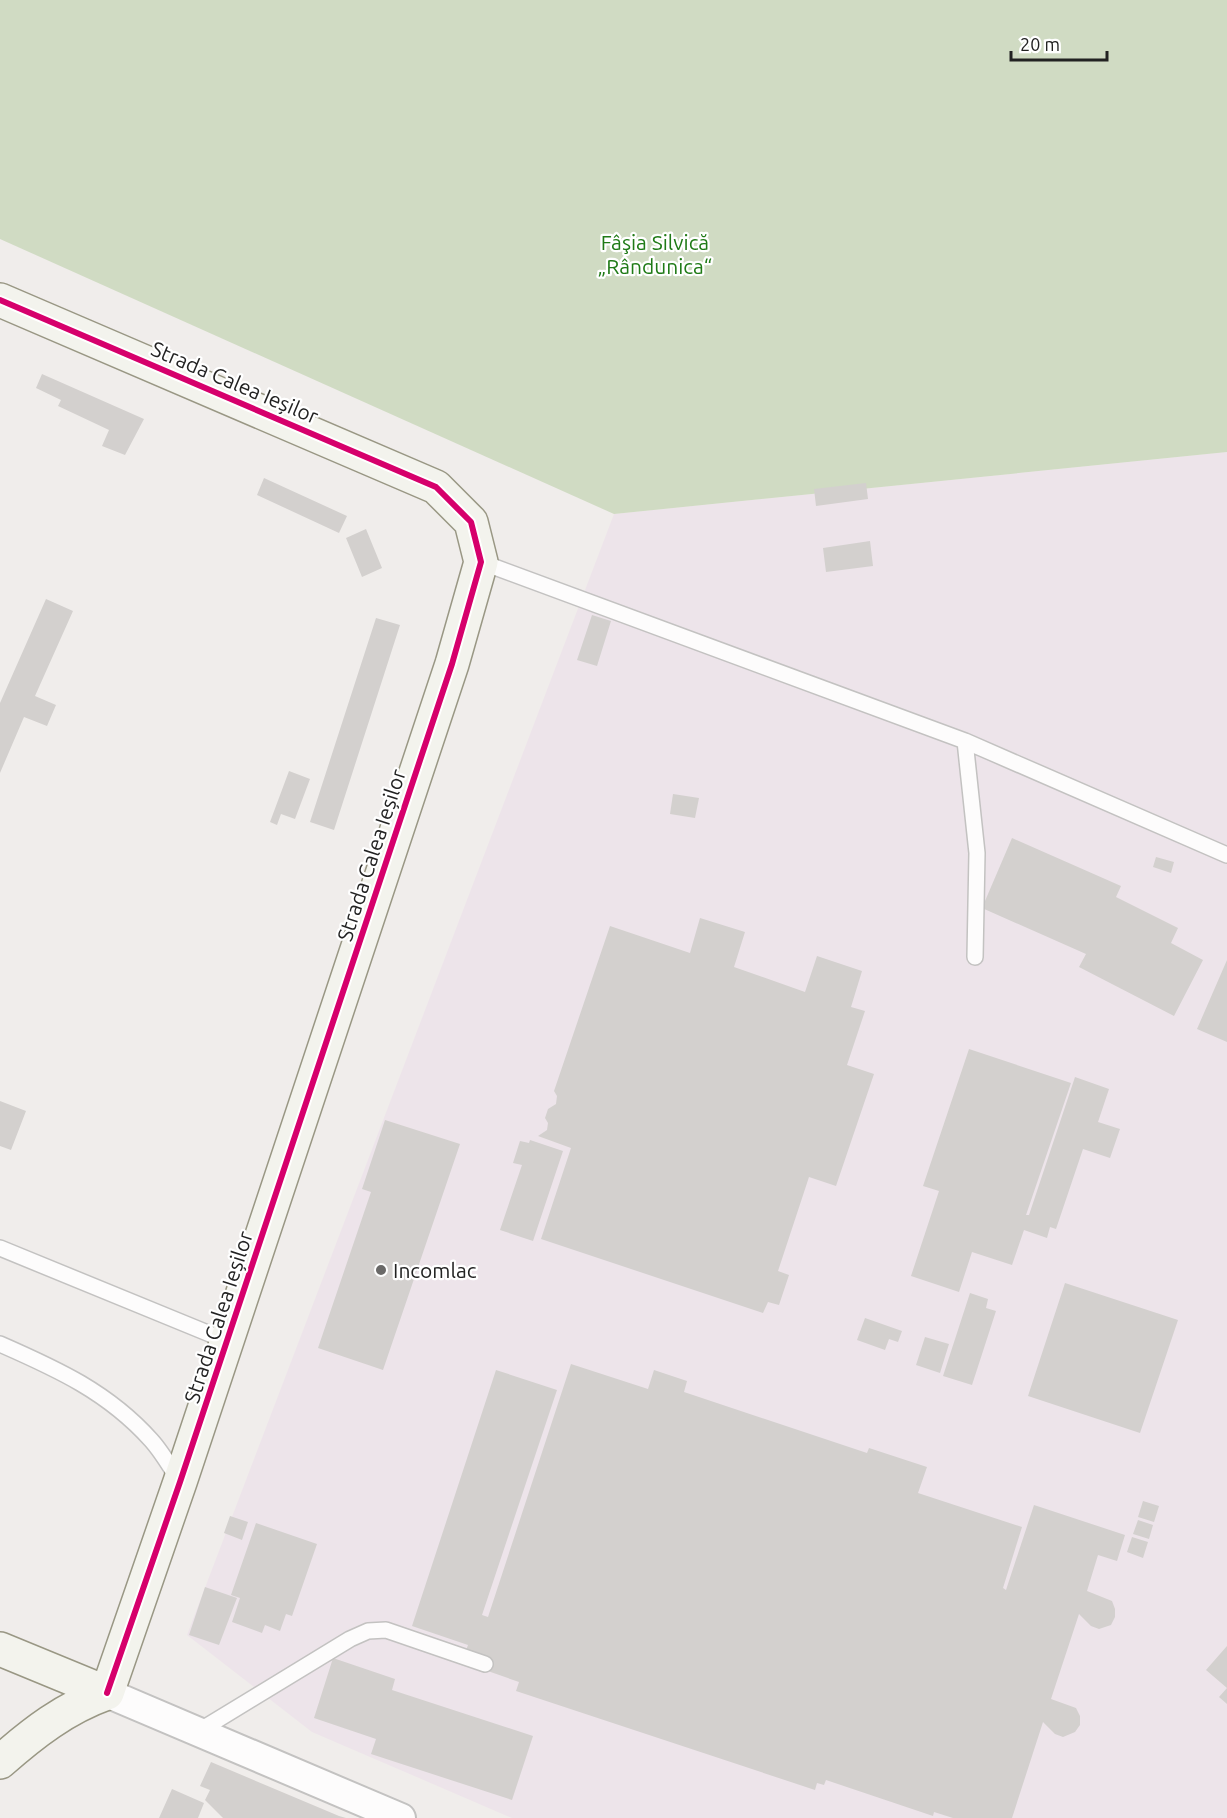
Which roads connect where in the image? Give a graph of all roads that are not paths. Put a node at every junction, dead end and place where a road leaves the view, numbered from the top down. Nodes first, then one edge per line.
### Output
1 (0, 300) edge
2 (481, 562) junction
3 (965, 741) junction
4 (1227, 855) edge
5 (975, 957) dead end
6 (0, 1248) edge
7 (227, 1341) junction
8 (0, 1344) edge
9 (180, 1482) junction
10 (0, 1649) edge
11 (485, 1664) dead end
12 (107, 1693) junction
13 (199, 1731) junction
14 (0, 1762) edge
15 (401, 1818) edge

1 - 2 street, Strada Calea Ieșilor
2 - 3 lane
2 - 7 street, Strada Calea Ieșilor
3 - 4 lane
3 - 5 lane
6 - 7 lane
7 - 9 street, Strada Calea Ieșilor
8 - 9 lane
9 - 12 street, Strada Calea Ieșilor
10 - 12 street
11 - 13 lane
12 - 13 street
12 - 14 street
13 - 15 street

